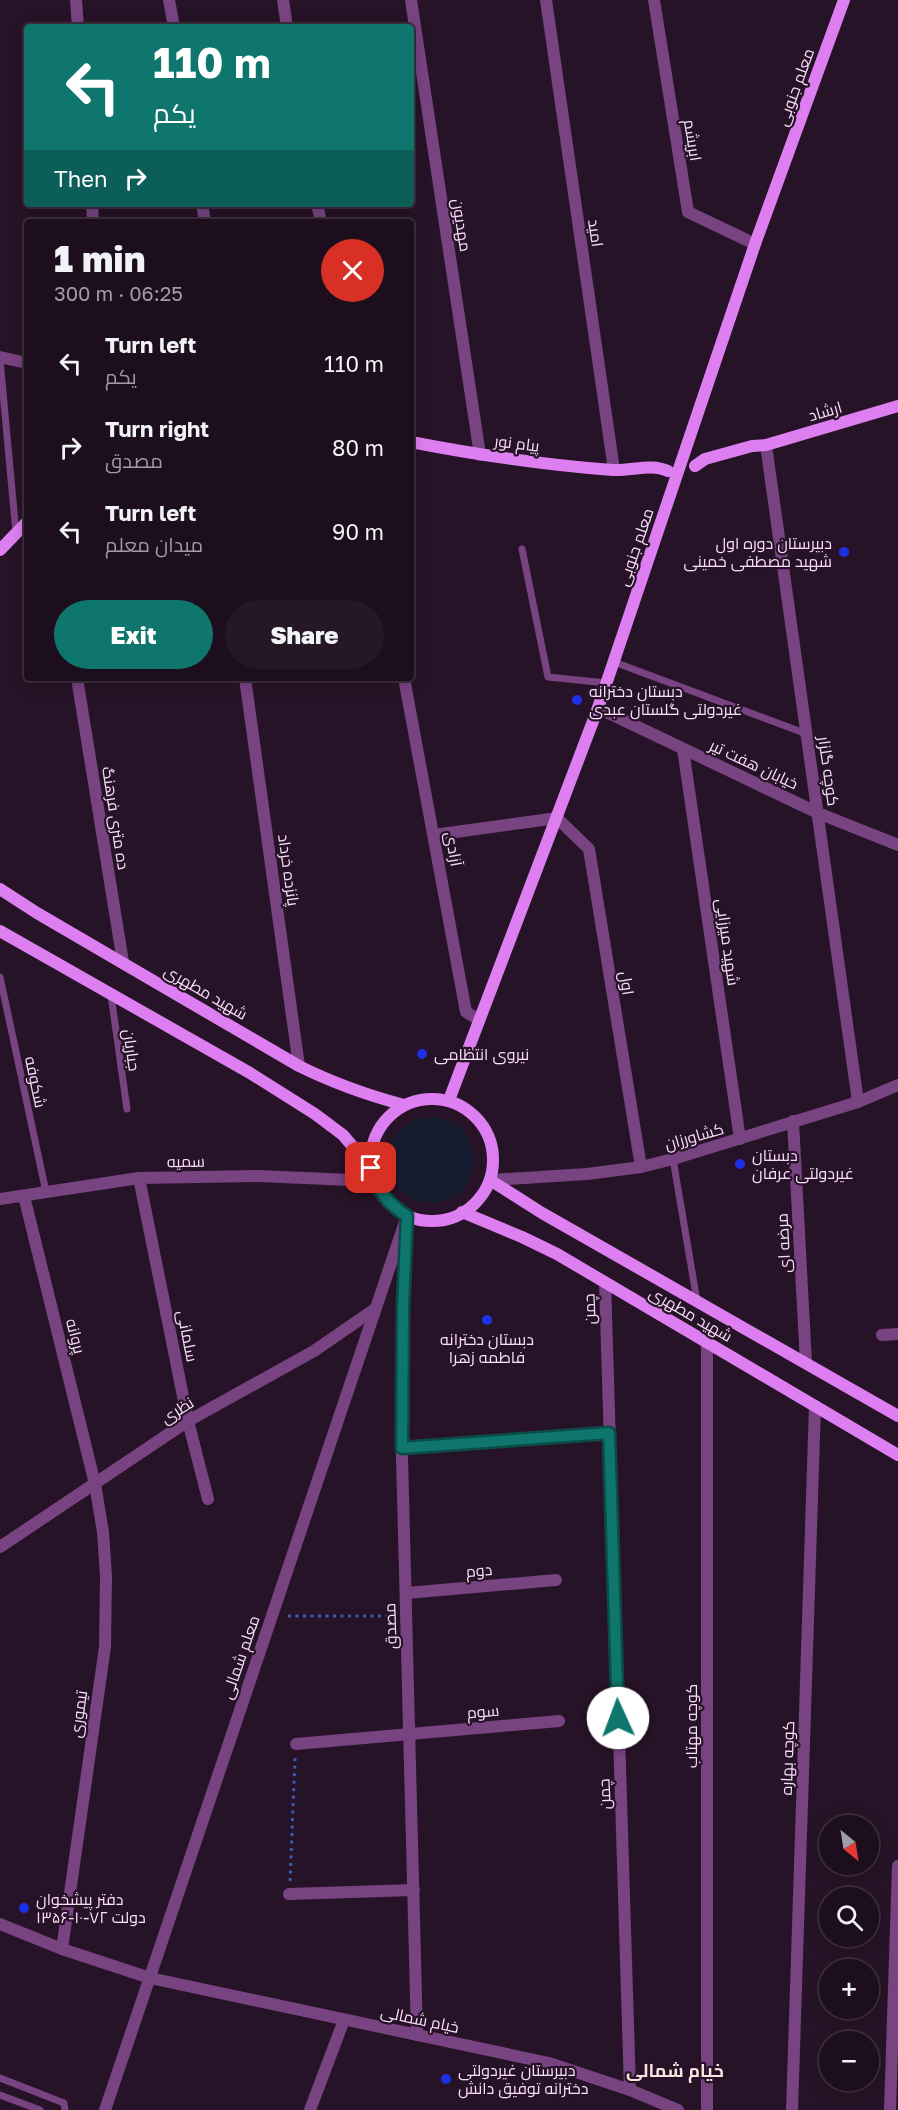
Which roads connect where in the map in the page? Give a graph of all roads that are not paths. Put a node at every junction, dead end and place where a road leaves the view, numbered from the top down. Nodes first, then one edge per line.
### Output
1 (76, 0) edge
2 (169, 0) edge
3 (283, 0) edge
4 (411, 0) edge
5 (546, 0) edge
6 (654, 0) edge
7 (844, 0) edge
8 (78, 24) edge
9 (173, 24) edge
10 (287, 24) edge
11 (755, 244) junction
12 (0, 358) edge
13 (24, 362) edge
14 (898, 406) edge
15 (414, 443) edge
16 (764, 446) junction
17 (480, 455) junction
18 (617, 470) junction
19 (674, 470) junction
20 (24, 525) edge
21 (16, 534) junction
22 (522, 549) dead end
23 (0, 550) edge
24 (614, 662) junction
25 (77, 681) edge
26 (245, 681) edge
27 (405, 681) edge
28 (607, 683) junction
29 (598, 708) junction
30 (807, 734) junction
31 (683, 749) junction
32 (818, 813) junction
33 (556, 818) junction
34 (434, 835) junction
35 (898, 845) edge
36 (0, 889) edge
37 (0, 931) edge
38 (123, 963) junction
39 (0, 978) edge
40 (111, 995) junction
41 (480, 1020) junction
42 (299, 1066) junction
43 (898, 1085) edge
44 (449, 1100) junction
45 (858, 1102) junction
46 (404, 1105) junction
47 (127, 1109) dead end
48 (794, 1121) junction
49 (740, 1139) junction
50 (674, 1159) junction
51 (641, 1167) junction
52 (371, 1168) junction
53 (140, 1178) junction
54 (490, 1180) junction
55 (374, 1181) junction
56 (46, 1192) junction
57 (24, 1196) junction
58 (0, 1199) edge
59 (462, 1212) junction
60 (407, 1216) junction
61 (604, 1282) junction
62 (697, 1301) junction
63 (375, 1309) junction
64 (898, 1334) edge
65 (882, 1335) dead end
66 (707, 1342) junction
67 (806, 1363) junction
68 (815, 1406) junction
69 (898, 1416) edge
70 (188, 1421) junction
71 (609, 1433) junction
72 (402, 1448) junction
73 (898, 1455) edge
74 (95, 1484) junction
75 (208, 1499) dead end
76 (0, 1546) edge
77 (556, 1580) dead end
78 (406, 1593) junction
79 (560, 1721) dead end
80 (410, 1733) junction
81 (296, 1744) road end
82 (898, 1866) edge
83 (414, 1890) junction
84 (289, 1894) road end
85 (0, 1924) edge
86 (62, 1949) junction
87 (150, 1978) junction
88 (344, 2020) junction
89 (417, 2035) junction
90 (0, 2078) edge
91 (630, 2090) junction
92 (0, 2095) edge
93 (40, 2110) edge
94 (65, 2110) edge
95 (105, 2110) edge
96 (310, 2110) edge
97 (678, 2110) edge
98 (707, 2110) edge
99 (792, 2110) edge
100 (890, 2110) edge

1 - 8 street
2 - 9 street
3 - 10 street
4 - 17 street, مهدیون
5 - 18 street, امید
6 - 11 street, ابریشم
7 - 11 main road, معلم جنوبی
11 - 19 main road, معلم جنوبی
12 - 13 street
12 - 21 lane
14 - 16 main road, ارشاد
15 - 17 main road, پیام نور
16 - 19 main road, ارشاد
16 - 30 street, کوچه گلزار
17 - 18 main road, پیام نور
18 - 19 main road, پیام نور
19 - 24 main road, معلم جنوبی
20 - 21 main road
21 - 23 main road
22 - 28 lane
24 - 28 main road, معلم جنوبی
24 - 30 lane
25 - 38 street, ده متری فرهنگ
26 - 42 street, پانزده خرداد
27 - 34 street, آزادی
28 - 29 main road, معلم جنوبی
29 - 31 street, خیابان هفت تیر
29 - 33 main road, معلم جنوبی
30 - 32 street, کوچه گلزار
31 - 32 street, خیابان هفت تیر
31 - 49 street, شهید میرزایی
32 - 35 street, خیابان هفت تیر
32 - 45 street, کوچه گلزار
33 - 34 street
33 - 41 main road, معلم جنوبی
33 - 51 street, اول
34 - 41 street, آزادی
36 - 38 main road, شهید مطهری
37 - 40 main road
38 - 42 main road, شهید مطهری
39 - 56 lane, شکوفه
40 - 47 lane, جباریان
40 - 52 main road
41 - 44 main road, معلم جنوبی
42 - 46 main road, شهید مطهری
43 - 45 street, کشاورزان
44 - 46 main road
44 - 54 main road
45 - 48 street, کشاورزان
46 - 52 main road
48 - 49 street, کشاورزان
48 - 67 street, مرضه ای
49 - 50 street, کشاورزان
50 - 51 street, کشاورزان
50 - 62 lane
51 - 54 street, کشاورزان
52 - 55 main road
53 - 55 street, سمیه
53 - 56 street, سمیه
53 - 70 street, سلمانی
54 - 59 main road
54 - 62 main road, شهید مطهری
55 - 60 main road
56 - 57 street, سمیه
57 - 58 street, سمیه
57 - 74 street, پروانه
59 - 60 main road
59 - 61 main road, شهید مطهری
60 - 63 street, معلم شمالی
60 - 72 street, مصدق
61 - 66 main road, شهید مطهری
61 - 71 street, چمن
62 - 67 main road, شهید مطهری
63 - 70 street, نظری
63 - 87 street, معلم شمالی
64 - 65 street
66 - 68 main road, شهید مطهری
66 - 98 street, کوچه مهتاب
67 - 69 main road, شهید مطهری
68 - 73 main road, شهید مطهری
68 - 99 street, کوچه بهاره
70 - 74 street, نظری
70 - 75 street, سلمانی
71 - 72 street
71 - 91 street, چمن
72 - 78 street, مصدق
74 - 76 street, نظری
74 - 86 street, تیموری
77 - 78 street, دوم
78 - 80 street, مصدق
79 - 80 street, سوم
80 - 81 street, سوم
80 - 83 street, مصدق
82 - 100 street
83 - 84 street
83 - 89 street, مصدق
85 - 86 street, خیام شمالی
86 - 87 street, خیام شمالی
87 - 88 street, خیام شمالی
87 - 95 street, معلم شمالی
88 - 89 street, خیام شمالی
88 - 96 street
89 - 91 street, خیام شمالی
90 - 94 lane
91 - 97 street, خیام شمالی
92 - 93 lane

